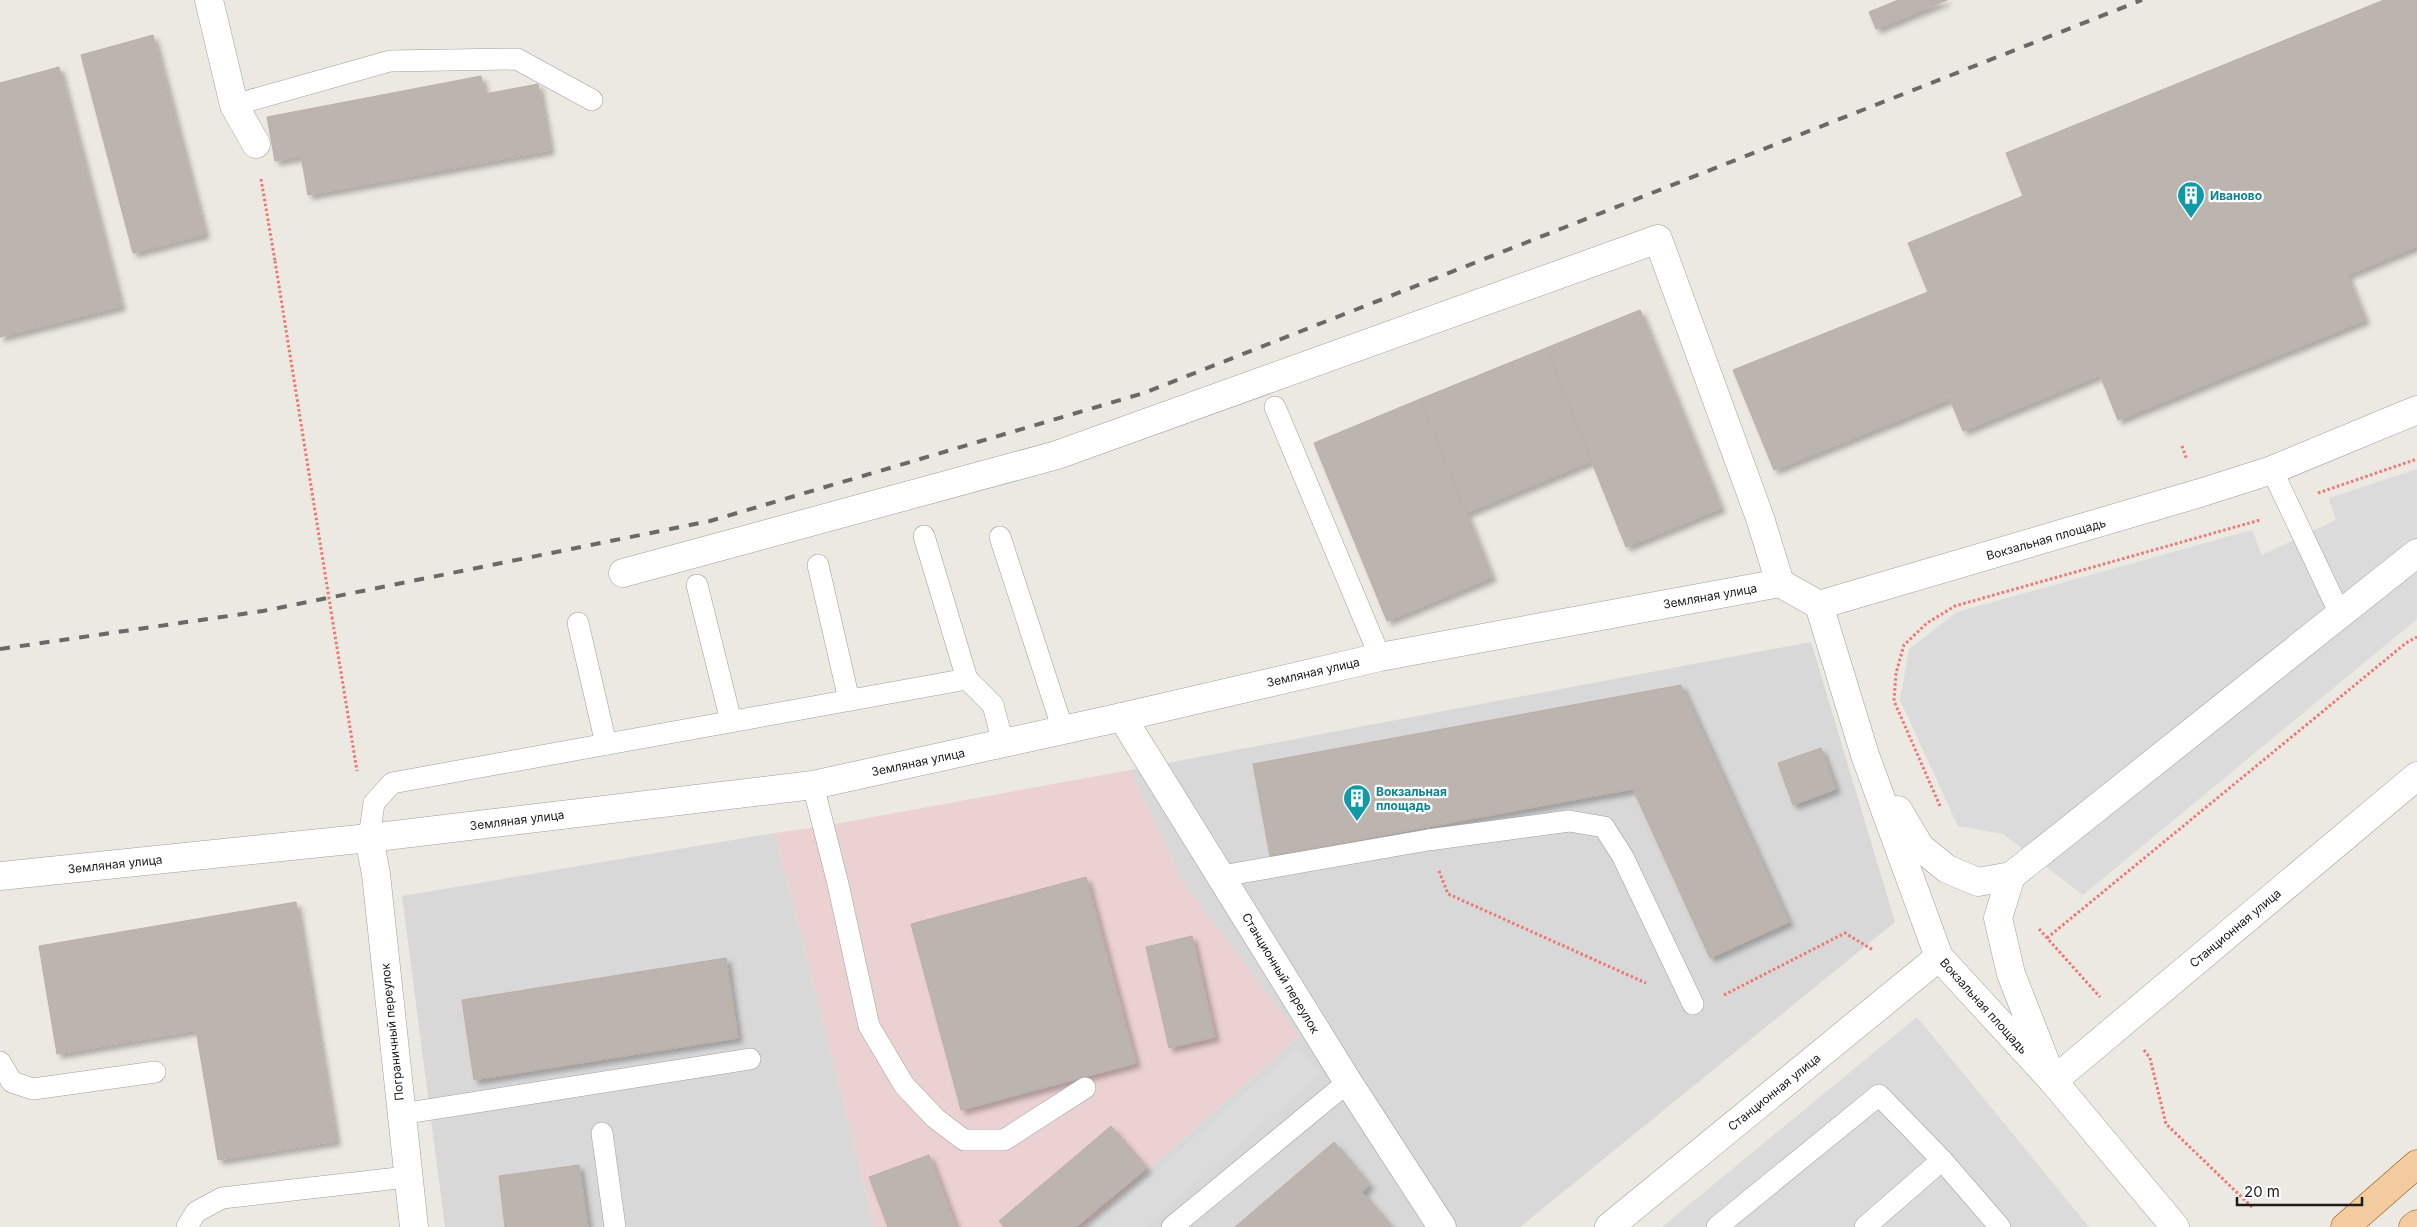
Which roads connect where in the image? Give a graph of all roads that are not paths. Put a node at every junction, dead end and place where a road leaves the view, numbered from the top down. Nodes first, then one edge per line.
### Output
1 (208, 0) edge
2 (592, 100) dead end
3 (234, 105) junction
4 (256, 144) road end
5 (1275, 407) dead end
6 (2417, 410) edge
7 (2272, 470) junction
8 (924, 536) dead end
9 (1000, 537) dead end
10 (2417, 553) edge
11 (818, 565) dead end
12 (623, 572) dead end
13 (1780, 583) junction
14 (697, 585) dead end
15 (1819, 606) junction
16 (2340, 614) junction
17 (578, 623) dead end
18 (1380, 657) junction
19 (966, 679) junction
20 (849, 700) junction
21 (1122, 717) junction
22 (731, 721) junction
23 (1063, 730) junction
24 (606, 744) junction
25 (1003, 744) junction
26 (1865, 755) junction
27 (2417, 776) edge
28 (813, 785) junction
29 (369, 838) junction
30 (0, 876) edge
31 (1222, 876) junction
32 (2011, 876) junction
33 (1939, 957) junction
34 (1693, 1004) dead end
35 (750, 1059) dead end
36 (0, 1062) edge
37 (155, 1072) dead end
38 (2053, 1081) junction
39 (1348, 1082) junction
40 (1085, 1088) dead end
41 (401, 1114) junction
42 (602, 1133) dead end
43 (1942, 1160) junction
44 (2417, 1164) edge
45 (408, 1178) junction
46 (2417, 1224) edge
47 (187, 1227) edge
48 (414, 1227) edge
49 (615, 1227) edge
50 (1172, 1227) edge
51 (1442, 1227) edge
52 (1608, 1227) edge
53 (1717, 1227) edge
54 (1865, 1227) edge
55 (2000, 1227) edge
56 (2175, 1227) edge
57 (2345, 1227) edge
58 (2413, 1227) edge

1 - 3 street
2 - 3 lane
3 - 4 street
5 - 18 lane
6 - 7 street, Вокзальная площадь
7 - 15 street, Вокзальная площадь
7 - 16 lane
8 - 19 lane
9 - 23 lane
10 - 16 street, Вокзальная площадь
11 - 20 lane
12 - 13 street
13 - 15 street
13 - 18 street, Земляная улица
14 - 22 lane
15 - 26 street, Вокзальная площадь
16 - 32 street, Вокзальная площадь
17 - 24 lane
18 - 21 street, Земляная улица
19 - 20 lane
19 - 25 lane
20 - 22 lane
21 - 23 street, Земляная улица
21 - 31 street, Станционный переулок
22 - 24 lane
23 - 25 street, Земляная улица
24 - 29 lane
25 - 28 street, Земляная улица
26 - 32 street, Вокзальная площадь
26 - 33 street, Вокзальная площадь
27 - 38 street, Станционная улица
28 - 29 street, Земляная улица
28 - 40 lane
29 - 30 street, Земляная улица
29 - 41 street, Пограничный переулок
31 - 34 lane
31 - 39 street, Станционный переулок
32 - 38 street, Вокзальная площадь
33 - 38 street, Вокзальная площадь
33 - 52 street, Станционная улица
35 - 41 lane
36 - 37 lane
38 - 56 street, Вокзальная площадь
39 - 50 lane
39 - 51 street, Станционный переулок
41 - 45 street, Пограничный переулок
42 - 49 lane
43 - 53 lane
43 - 54 lane
43 - 55 lane
44 - 57 main road
45 - 47 lane
45 - 48 street, Пограничный переулок
46 - 58 main road

